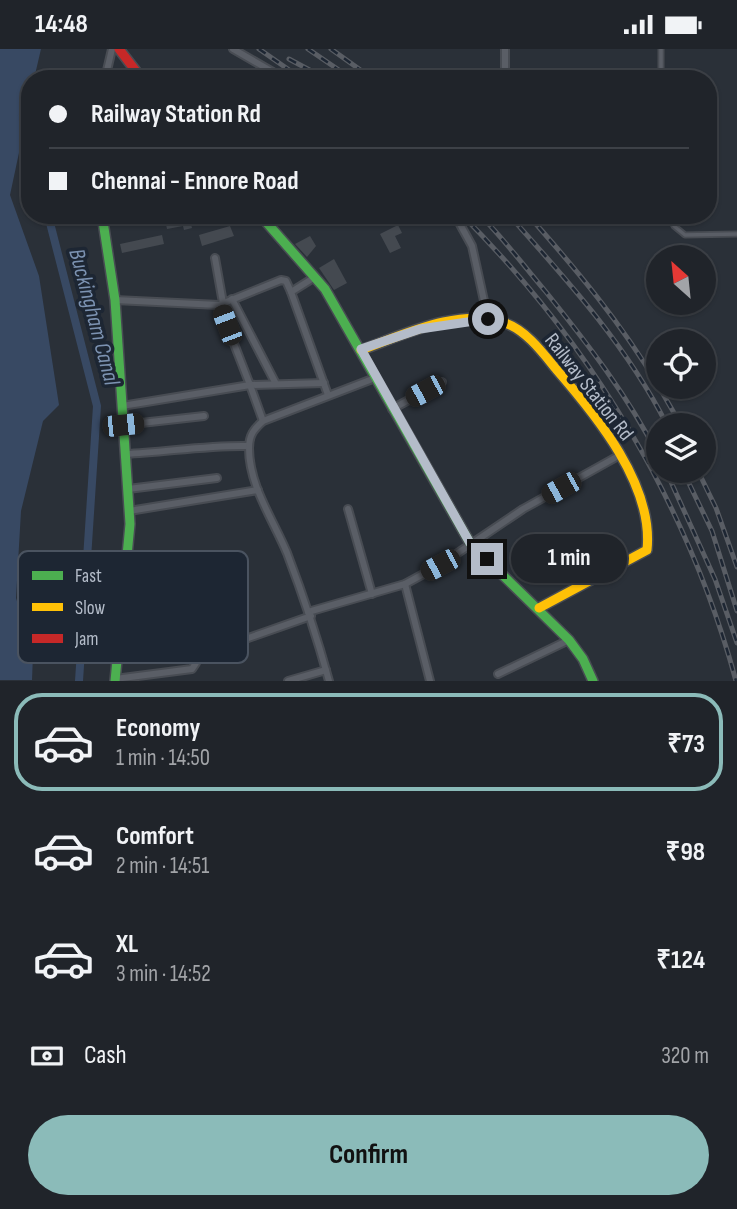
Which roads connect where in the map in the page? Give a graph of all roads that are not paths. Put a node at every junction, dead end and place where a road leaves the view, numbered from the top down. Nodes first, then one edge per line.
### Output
1 (112, 49) edge
2 (118, 49) edge
3 (233, 49) edge
4 (505, 49) edge
5 (661, 49) edge
6 (107, 70) edge
7 (135, 70) edge
8 (269, 70) edge
9 (505, 70) edge
10 (661, 70) edge
11 (103, 224) edge
12 (268, 224) edge
13 (460, 224) edge
14 (673, 224) edge
15 (737, 234) edge
16 (215, 258) dead end
17 (315, 277) junction
18 (291, 292) junction
19 (232, 299) junction
20 (114, 300) junction
21 (221, 304) junction
22 (488, 319) junction
23 (361, 349) junction
24 (375, 378) junction
25 (442, 382) dead end
26 (324, 383) junction
27 (276, 384) junction
28 (250, 385) junction
29 (328, 395) junction
30 (122, 406) junction
31 (392, 409) junction
32 (204, 416) dead end
33 (263, 421) junction
34 (123, 425) junction
35 (248, 446) junction
36 (125, 454) junction
37 (620, 455) junction
38 (216, 478) dead end
39 (128, 489) junction
40 (257, 490) junction
41 (348, 509) dead end
42 (129, 512) junction
43 (470, 543) junction
44 (126, 551) edge
45 (405, 584) junction
46 (372, 594) junction
47 (539, 608) junction
48 (309, 614) junction
49 (248, 638) edge
50 (569, 640) junction
51 (196, 663) edge
52 (326, 670) junction
53 (498, 674) dead end
54 (115, 680) edge
55 (288, 681) edge
56 (329, 681) edge
57 (430, 681) edge
58 (593, 681) edge

1 - 6 street
2 - 7 street
3 - 8 street
4 - 9 street
5 - 10 lane
11 - 20 street
12 - 17 street
13 - 22 street
14 - 15 lane
16 - 21 street
17 - 18 street
17 - 23 street
18 - 19 street
18 - 26 street
19 - 21 street
19 - 27 street
20 - 21 street
20 - 30 street
21 - 28 street
22 - 23 street
22 - 37 street, Railway Station Rd
23 - 24 street
24 - 29 street
24 - 31 street
25 - 31 street
26 - 27 street
26 - 29 street
27 - 28 street
28 - 30 street
28 - 33 street
29 - 33 street
30 - 34 street
31 - 43 street
32 - 34 street
33 - 35 street
34 - 36 street
35 - 36 street
35 - 40 street
36 - 39 street
37 - 43 street
37 - 47 street, Railway Station Rd
38 - 39 street
39 - 42 street
40 - 42 street
40 - 48 street
41 - 46 street
42 - 44 street
43 - 45 street
43 - 47 street
45 - 46 street
45 - 57 street
46 - 48 street
47 - 50 street
48 - 49 street
48 - 52 street
50 - 53 street
50 - 58 street
51 - 54 street
52 - 55 street
52 - 56 street

